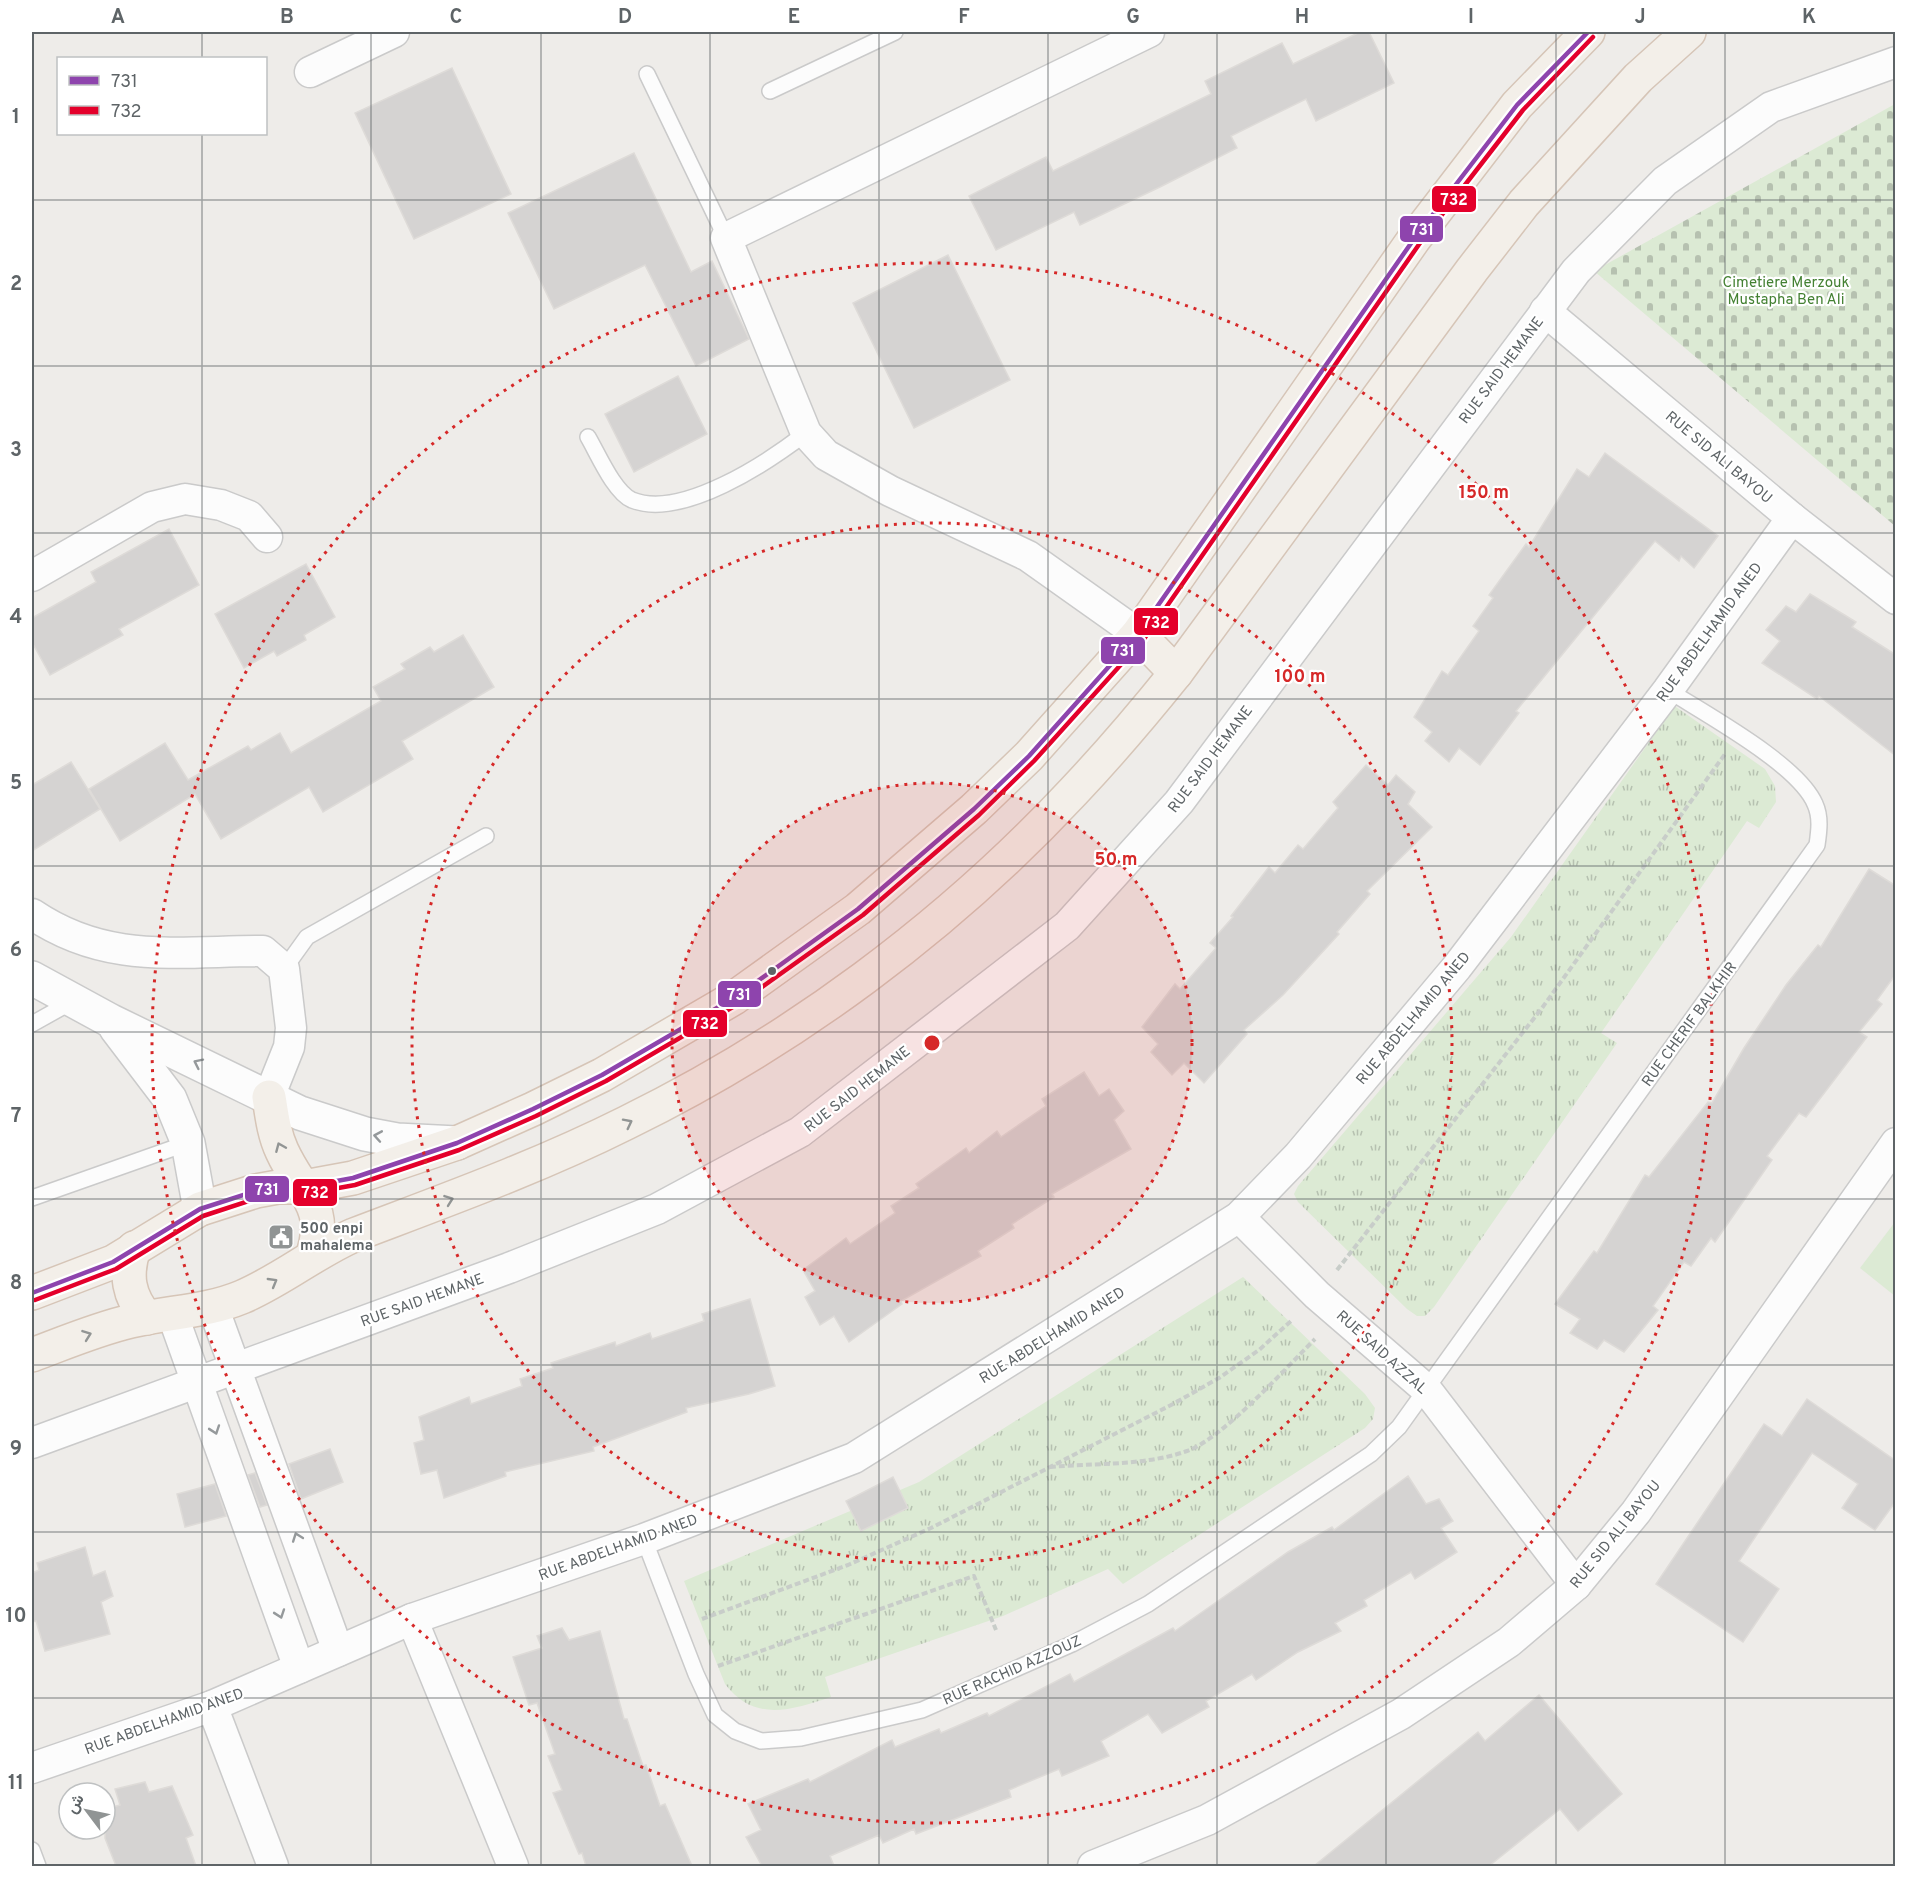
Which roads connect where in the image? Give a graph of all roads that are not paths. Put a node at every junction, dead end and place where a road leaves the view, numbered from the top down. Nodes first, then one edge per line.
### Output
1 (394, 32) edge
2 (895, 32) edge
3 (1149, 32) edge
4 (1588, 32) edge
5 (1689, 32) edge
6 (1896, 62) edge
7 (310, 72) dead end
8 (647, 74) dead end
9 (770, 91) dead end
10 (726, 238) junction
11 (1545, 311) junction
12 (806, 433) junction
13 (588, 437) dead end
14 (1792, 518) junction
15 (267, 537) dead end
16 (32, 576) edge
17 (1896, 599) edge
18 (1138, 634) junction
19 (1176, 673) junction
20 (1668, 690) junction
21 (486, 836) dead end
22 (32, 914) edge
23 (284, 969) junction
24 (32, 978) edge
25 (73, 1001) junction
26 (111, 1022) junction
27 (32, 1024) edge
28 (269, 1097) junction
29 (188, 1143) junction
30 (457, 1143) junction
31 (1896, 1143) edge
32 (304, 1187) junction
33 (32, 1198) edge
34 (200, 1209) junction
35 (1239, 1217) junction
36 (134, 1248) junction
37 (312, 1257) junction
38 (32, 1293) edge
39 (213, 1307) junction
40 (160, 1317) junction
41 (32, 1355) edge
42 (236, 1369) junction
43 (198, 1382) junction
44 (1426, 1389) junction
45 (32, 1443) edge
46 (644, 1539) junction
47 (1576, 1585) junction
48 (412, 1620) junction
49 (338, 1651) junction
50 (299, 1668) junction
51 (212, 1706) junction
52 (32, 1768) edge
53 (32, 1850) edge
54 (38, 1866) edge
55 (273, 1866) edge
56 (513, 1866) edge
57 (1093, 1866) edge

1 - 7 street
2 - 9 lane
3 - 10 street
4 - 18 main road
5 - 19 main road
6 - 11 street, RUE SAID HEMANE
8 - 10 lane
10 - 12 street
11 - 14 street, RUE SID ALI BAYOU
11 - 42 street, RUE SAID HEMANE
12 - 13 lane
12 - 18 street
14 - 17 street, RUE SID ALI BAYOU
14 - 20 street, RUE ABDELHAMID ANED
15 - 16 street
18 - 19 main road
18 - 30 main road
37 -> 19 main road
20 - 35 street, RUE ABDELHAMID ANED
20 - 44 lane, RUE CHERIF BALKHIR
21 - 23 lane
22 - 23 street
23 - 28 street
24 - 25 street
25 - 26 street
25 - 27 lane
28 -> 26 street
26 - 29 street
30 -> 28 street
32 -> 28 main road
29 - 33 lane
29 - 34 street
30 - 32 main road
31 - 47 street, RUE SID ALI BAYOU
32 - 34 main road
32 - 37 main road
34 - 36 main road
35 - 44 street, RUE SAID AZZAL
35 - 46 street, RUE ABDELHAMID ANED
36 - 38 main road
36 - 40 main road
39 -> 37 main road
39 - 40 main road
39 - 42 street
41 -> 40 main road
40 - 43 street
42 - 43 street, RUE SAID HEMANE
49 -> 42 street
43 - 45 street, RUE SAID HEMANE
43 -> 50 street
44 - 46 lane, RUE RACHID AZZOUZ
44 - 47 street, RUE SAID AZZAL
46 - 48 street, RUE ABDELHAMID ANED
47 - 57 street, RUE SID ALI BAYOU
48 - 49 street, RUE ABDELHAMID ANED
48 - 56 street
49 - 50 street, RUE ABDELHAMID ANED
50 - 51 street, RUE ABDELHAMID ANED
51 - 52 street, RUE ABDELHAMID ANED
51 - 55 street
53 - 54 lane

